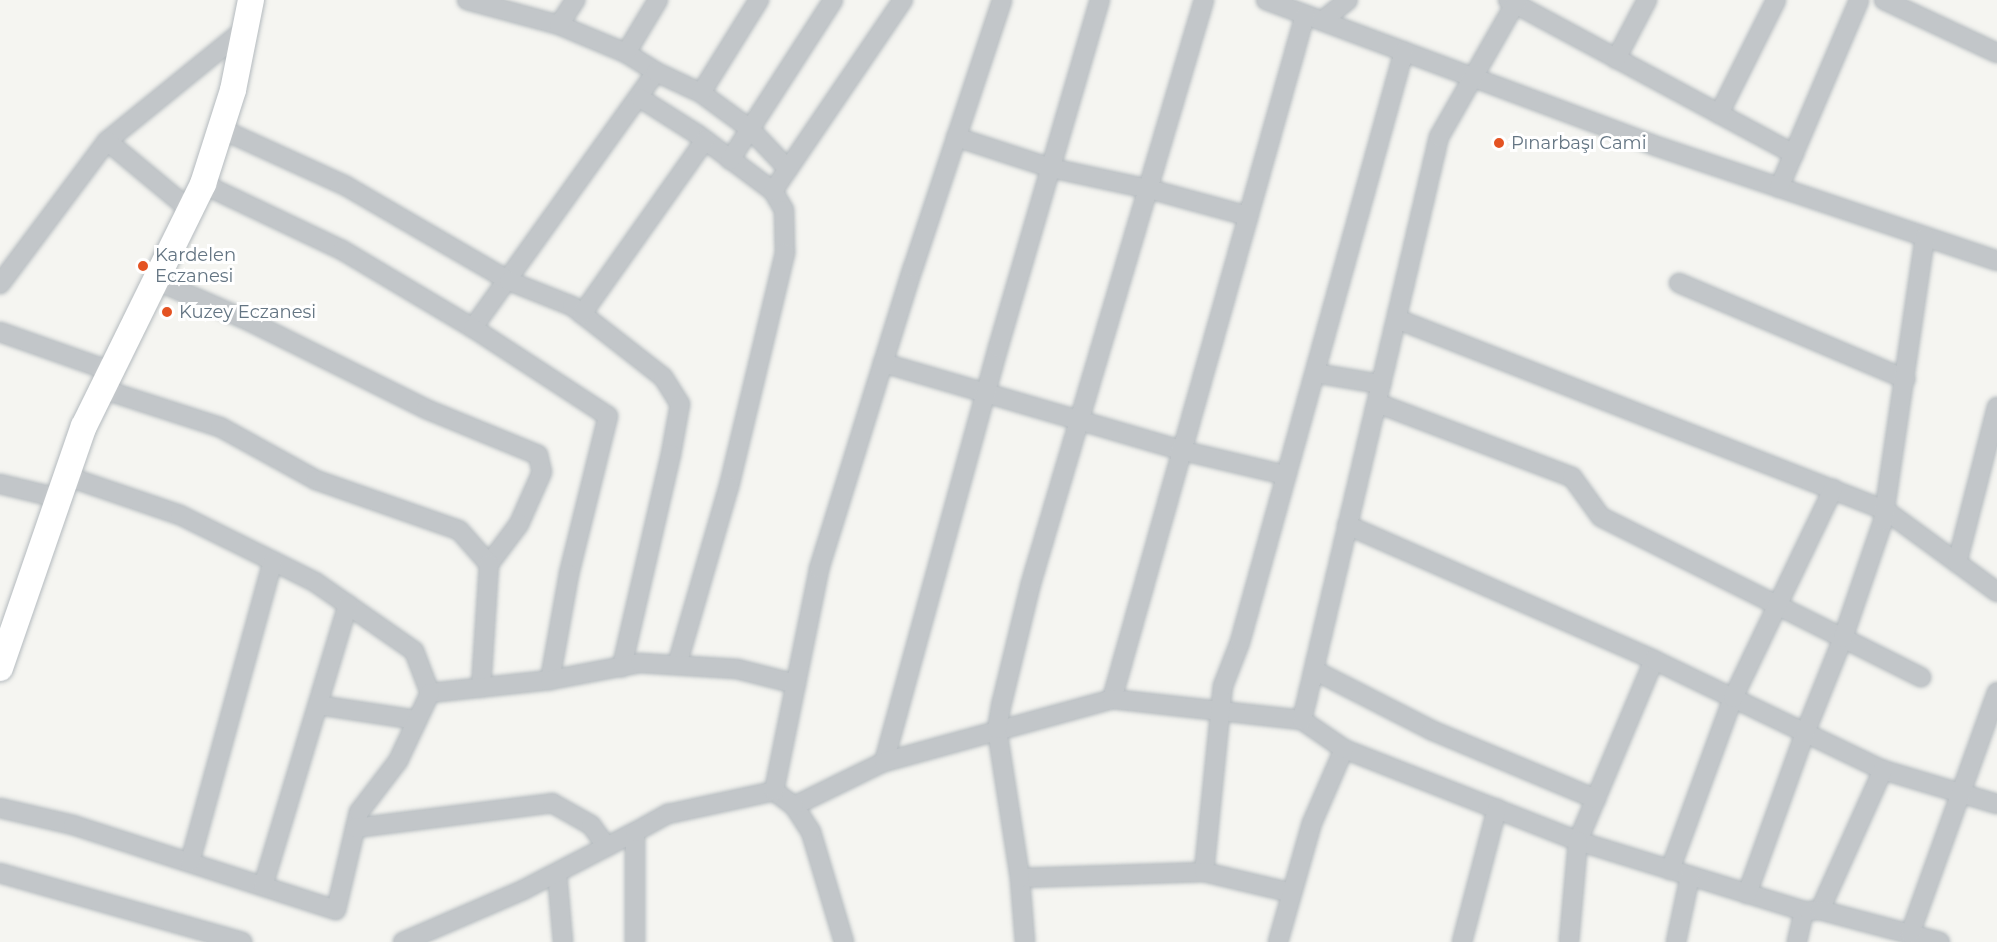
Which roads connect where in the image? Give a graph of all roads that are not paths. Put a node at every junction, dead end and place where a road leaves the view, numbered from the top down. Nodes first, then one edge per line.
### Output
1 (251, 0) edge
2 (468, 0) edge
3 (575, 0) edge
4 (658, 0) edge
5 (759, 0) edge
6 (833, 0) edge
7 (903, 0) edge
8 (1002, 0) edge
9 (1100, 0) edge
10 (1204, 0) edge
11 (1268, 0) edge
12 (1348, 0) edge
13 (1647, 0) edge
14 (1776, 0) edge
15 (1859, 0) edge
16 (1884, 0) edge
17 (1513, 1) edge
18 (1314, 18) junction
19 (559, 25) junction
20 (246, 28) junction
21 (1404, 51) junction
22 (626, 53) junction
23 (1997, 53) edge
24 (1616, 59) junction
25 (656, 72) junction
26 (1472, 76) junction
27 (701, 93) junction
28 (640, 98) junction
29 (1719, 114) junction
30 (221, 129) junction
31 (750, 129) junction
32 (956, 137) junction
33 (705, 140) junction
34 (107, 141) junction
35 (1794, 154) junction
36 (730, 160) junction
37 (1051, 168) junction
38 (788, 169) junction
39 (203, 184) junction
40 (1779, 188) junction
41 (1149, 189) junction
42 (773, 191) junction
43 (190, 210) junction
44 (1248, 216) junction
45 (1925, 237) junction
46 (1997, 261) edge
47 (155, 280) junction
48 (508, 281) junction
49 (1679, 283) dead end
50 (0, 284) edge
51 (582, 314) junction
52 (1396, 319) junction
53 (473, 328) junction
54 (0, 332) edge
55 (883, 363) junction
56 (1315, 373) junction
57 (1905, 379) junction
58 (106, 380) junction
59 (1381, 384) junction
60 (986, 394) junction
61 (1377, 403) junction
62 (1997, 406) edge
63 (1080, 420) junction
64 (1180, 450) junction
65 (1286, 475) junction
66 (0, 484) edge
67 (62, 487) junction
68 (1833, 489) junction
69 (1885, 510) junction
70 (1347, 525) junction
71 (273, 561) junction
72 (1957, 563) junction
73 (489, 564) junction
74 (1997, 592) edge
75 (348, 605) junction
76 (1779, 606) junction
77 (1844, 638) junction
78 (1654, 660) junction
79 (677, 665) junction
80 (622, 667) junction
81 (0, 668) edge
82 (1314, 670) junction
83 (1921, 677) dead end
84 (550, 680) junction
85 (796, 684) junction
86 (481, 688) junction
87 (1997, 692) edge
88 (430, 693) junction
89 (1733, 698) junction
90 (1112, 699) junction
91 (318, 705) junction
92 (1219, 713) junction
93 (417, 720) junction
94 (1302, 720) junction
95 (997, 729) junction
96 (1805, 733) junction
97 (1344, 749) junction
98 (884, 762) junction
99 (1883, 770) junction
100 (774, 791) junction
101 (1959, 793) junction
102 (1596, 799) junction
103 (1997, 804) edge
104 (794, 806) junction
105 (0, 808) edge
106 (1497, 809) junction
107 (356, 828) junction
108 (635, 832) junction
109 (1578, 842) junction
110 (607, 847) junction
111 (190, 862) junction
112 (1670, 870) junction
113 (1204, 872) junction
114 (0, 873) edge
115 (556, 873) junction
116 (1690, 876) junction
117 (1020, 878) junction
118 (263, 886) junction
119 (1292, 893) junction
120 (1747, 894) junction
121 (1812, 911) junction
122 (1910, 934) junction
123 (242, 942) edge
124 (403, 942) edge
125 (563, 942) edge
126 (635, 942) edge
127 (844, 942) edge
128 (1025, 942) edge
129 (1278, 942) edge
130 (1462, 942) edge
131 (1569, 942) edge
132 (1676, 942) edge
133 (1797, 942) edge
134 (1940, 942) edge

1 - 20 main road
2 - 19 street
3 - 19 street
4 - 22 street
5 - 27 street
6 - 31 street
7 - 38 street
8 - 32 street
9 - 37 street
10 - 41 street
11 - 18 street
12 - 18 street
13 - 24 street
14 - 29 street
15 - 35 street
16 - 23 street
17 - 24 street
17 - 26 street
18 - 21 street
18 - 44 street
19 - 22 street
20 - 30 main road
20 - 34 street
21 - 26 street
21 - 56 street
22 - 25 street
24 - 29 street
25 - 27 street
25 - 28 street
26 - 40 street
26 - 52 street
27 - 31 street
28 - 33 street
28 - 48 street
29 - 35 street
30 - 39 main road
30 - 48 street
31 - 36 street
31 - 38 street
32 - 37 street
32 - 55 street
33 - 36 street
33 - 51 street
34 - 43 street
34 - 50 street
35 - 40 street
36 - 42 street
37 - 41 street
37 - 60 street
38 - 42 street
39 - 43 main road
39 - 53 street
40 - 45 street
41 - 44 street
41 - 63 street
42 - 79 street
43 - 47 main road
44 - 64 street
45 - 46 street
45 - 57 street
47 - 58 main road
47 - 73 street
48 - 51 street
48 - 53 street
49 - 57 street
51 - 80 street
52 - 59 street
52 - 68 street
53 - 84 street
54 - 58 street
55 - 60 street
55 - 85 street
56 - 59 street
56 - 65 street
57 - 69 street
58 - 67 main road
58 - 73 street
59 - 61 street
60 - 63 street
60 - 98 street
61 - 70 street
61 - 76 street
62 - 72 street
63 - 64 street
63 - 95 street
64 - 65 street
64 - 90 street
65 - 92 street
66 - 67 street
67 - 71 street
67 - 81 main road
68 - 69 street
68 - 76 street
69 - 72 street
69 - 77 street
70 - 78 street
70 - 82 street
71 - 75 street
71 - 111 street
72 - 74 street
73 - 86 street
75 - 88 street
75 - 91 street
76 - 77 street
76 - 89 street
77 - 83 street
77 - 96 street
78 - 89 street
78 - 102 street
79 - 80 street
79 - 85 street
80 - 84 street
82 - 94 street
82 - 102 street
84 - 86 street
85 - 100 street
86 - 88 street
87 - 101 street
88 - 93 street
89 - 96 street
89 - 112 street
90 - 92 street
90 - 95 street
91 - 93 street
91 - 118 street
92 - 94 street
92 - 113 street
93 - 107 street
94 - 97 street
95 - 98 street
95 - 117 street
96 - 99 street
96 - 120 street
97 - 106 street
97 - 119 street
98 - 104 street
99 - 101 street
99 - 121 street
100 - 104 street
100 - 108 street
101 - 103 street
101 - 122 street
102 - 109 street
104 - 127 street
105 - 111 street
106 - 109 street
106 - 130 street
107 - 110 street
107 - 118 street
108 - 110 street
108 - 126 street
109 - 112 street
109 - 131 street
110 - 115 street
111 - 118 street
112 - 116 street
113 - 117 street
113 - 119 street
114 - 123 street
115 - 124 street
115 - 125 street
116 - 120 street
116 - 132 street
117 - 128 street
119 - 129 street
120 - 121 street
121 - 122 street
121 - 133 street
122 - 134 street

